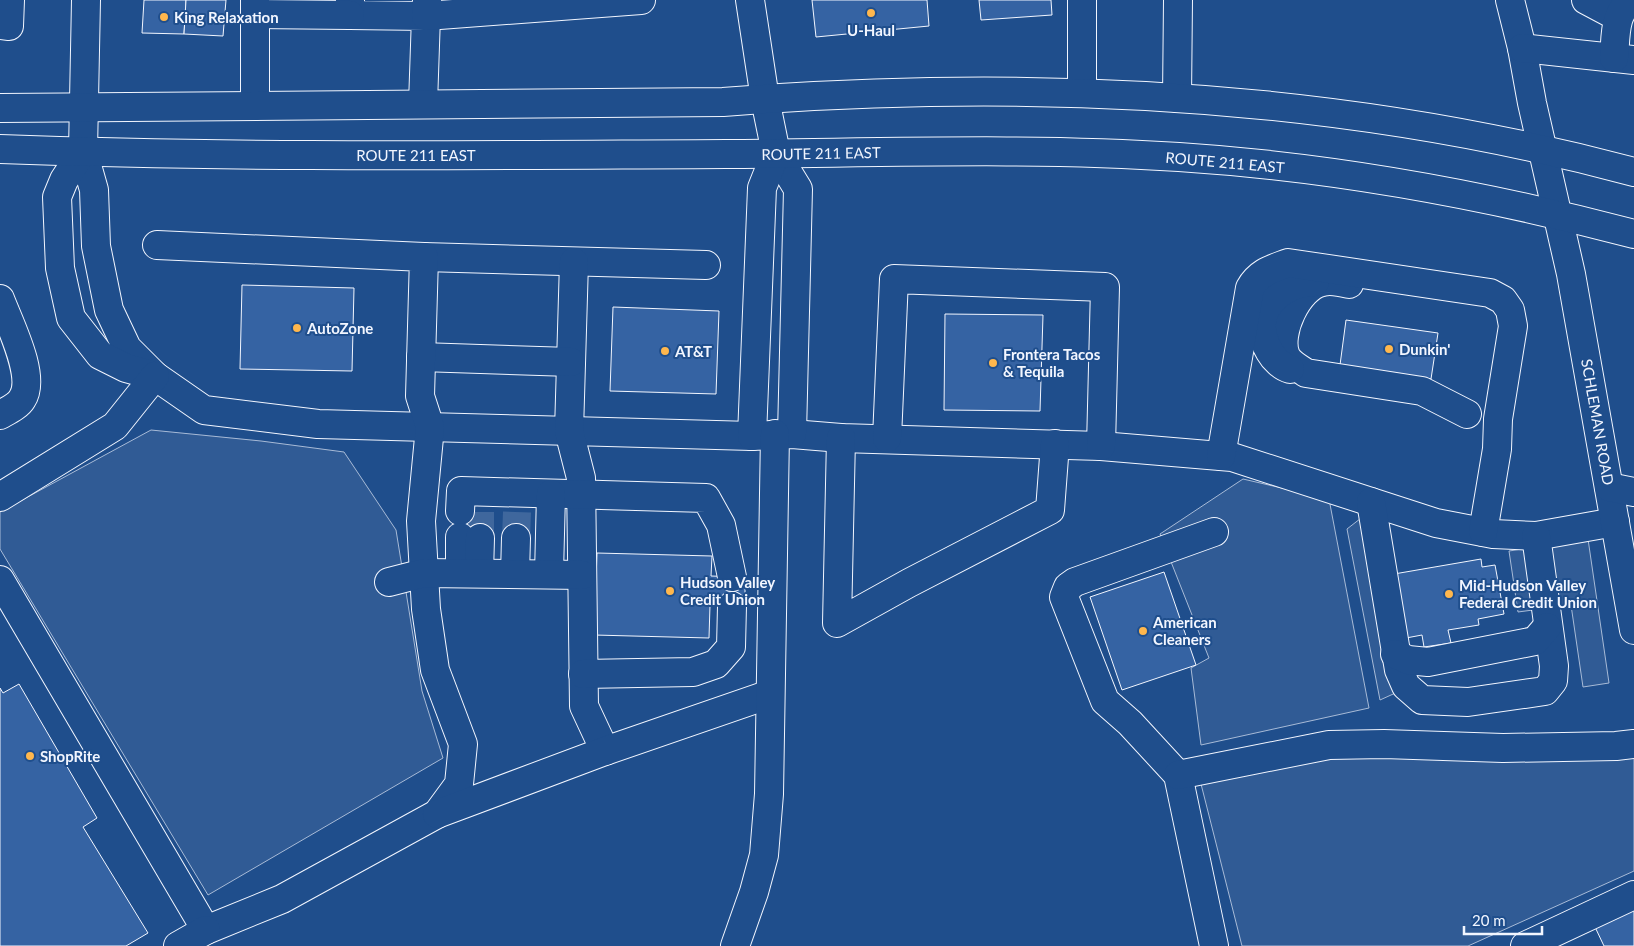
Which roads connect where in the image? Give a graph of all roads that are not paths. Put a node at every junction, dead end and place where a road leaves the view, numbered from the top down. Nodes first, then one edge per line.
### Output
1 (10, 0) edge
2 (86, 0) edge
3 (641, 0) edge
4 (750, 0) edge
5 (1082, 0) edge
6 (1178, 0) edge
7 (1510, 0) edge
8 (1586, 0) edge
9 (480, 6) edge
10 (255, 7) edge
11 (350, 8) edge
12 (427, 8) edge
13 (1626, 9) edge
14 (0, 25) edge
15 (1522, 48) junction
16 (1624, 59) edge
17 (1082, 93) junction
18 (1177, 98) junction
19 (765, 99) junction
20 (423, 104) junction
21 (255, 106) junction
22 (0, 108) edge
23 (84, 108) junction
24 (1543, 149) junction
25 (0, 150) edge
26 (83, 151) junction
27 (776, 153) junction
28 (1634, 172) edge
29 (1558, 215) junction
30 (1634, 234) edge
31 (157, 245) dead end
32 (424, 257) junction
33 (574, 262) junction
34 (706, 265) dead end
35 (1391, 279) junction
36 (0, 299) edge
37 (421, 357) junction
38 (571, 362) junction
39 (156, 376) junction
40 (1466, 414) dead end
41 (0, 415) edge
42 (430, 428) junction
43 (568, 431) junction
44 (773, 434) junction
45 (841, 438) junction
46 (887, 438) junction
47 (1055, 444) junction
48 (1101, 446) junction
49 (1221, 456) junction
50 (1622, 489) edge
51 (551, 494) junction
52 (581, 495) junction
53 (0, 498) edge
54 (1371, 502) junction
55 (517, 514) junction
56 (1616, 522) junction
57 (1214, 532) dead end
58 (1482, 532) junction
59 (1536, 536) junction
60 (424, 573) junction
61 (469, 573) junction
62 (515, 574) junction
63 (549, 574) junction
64 (582, 575) junction
65 (732, 577) dead end
66 (0, 580) edge
67 (389, 582) dead end
68 (732, 606) dead end
69 (1634, 630) edge
70 (1551, 646) junction
71 (1400, 670) junction
72 (584, 674) junction
73 (770, 694) junction
74 (1634, 744) edge
75 (604, 751) junction
76 (1178, 776) junction
77 (437, 814) junction
78 (1634, 895) edge
79 (206, 930) junction
80 (178, 946) edge
81 (735, 946) edge
82 (1214, 946) edge
83 (1525, 946) edge

1 - 14 main road
2 - 23 main road
3 - 9 main road
4 - 19 main road
5 - 17 main road
6 - 18 main road
7 - 15 main road, SCHLEMAN ROAD
8 - 13 main road
9 - 12 main road
10 - 11 main road
10 - 21 main road
11 - 12 main road
12 - 20 main road
13 - 16 main road
15 - 16 main road
15 - 24 main road, SCHLEMAN ROAD
17 - 18 main road
17 - 19 main road
18 - 24 main road
19 - 20 main road
19 - 27 main road
20 - 21 main road
21 - 23 main road
22 - 23 main road
23 - 26 main road
24 - 28 main road
24 - 29 main road, SCHLEMAN ROAD
25 - 26 main road, ROUTE 211 EAST
26 - 27 main road, ROUTE 211 EAST
26 - 39 main road
26 - 39 main road
27 - 29 main road, ROUTE 211 EAST
27 - 44 main road
27 - 44 main road
29 - 30 main road, ROUTE 211 EAST
29 - 50 main road, SCHLEMAN ROAD
31 - 32 main road
32 - 33 main road
32 - 37 main road
33 - 34 main road
33 - 38 main road
35 - 40 main road
35 - 49 main road
35 - 58 main road
36 - 41 main road
37 - 38 main road
37 - 42 main road
38 - 43 main road
39 - 42 main road
39 - 53 main road
42 - 43 main road
42 - 60 main road
43 - 44 main road
43 - 52 main road
44 - 45 main road
44 - 73 main road
45 - 46 main road
45 - 47 main road
46 - 47 main road
46 - 48 main road
47 - 48 main road
48 - 49 main road
49 - 54 main road
50 - 56 main road, SCHLEMAN ROAD
51 - 52 main road
51 - 55 main road
51 - 63 main road
52 - 64 main road
52 - 65 main road
54 - 58 main road
54 - 71 main road
55 - 61 main road
55 - 62 main road
56 - 59 main road
56 - 69 main road, SCHLEMAN ROAD
57 - 76 main road
58 - 59 main road
59 - 70 main road
60 - 61 main road
60 - 67 main road
60 - 77 main road
61 - 62 main road
62 - 63 main road
63 - 64 main road
64 - 72 main road
66 - 79 main road
68 - 72 main road
70 - 71 main road
70 - 71 main road
72 - 75 main road
73 - 75 main road
73 - 81 main road
74 - 76 main road
75 - 77 main road
76 - 82 main road
77 - 79 main road
78 - 83 main road
79 - 80 main road

